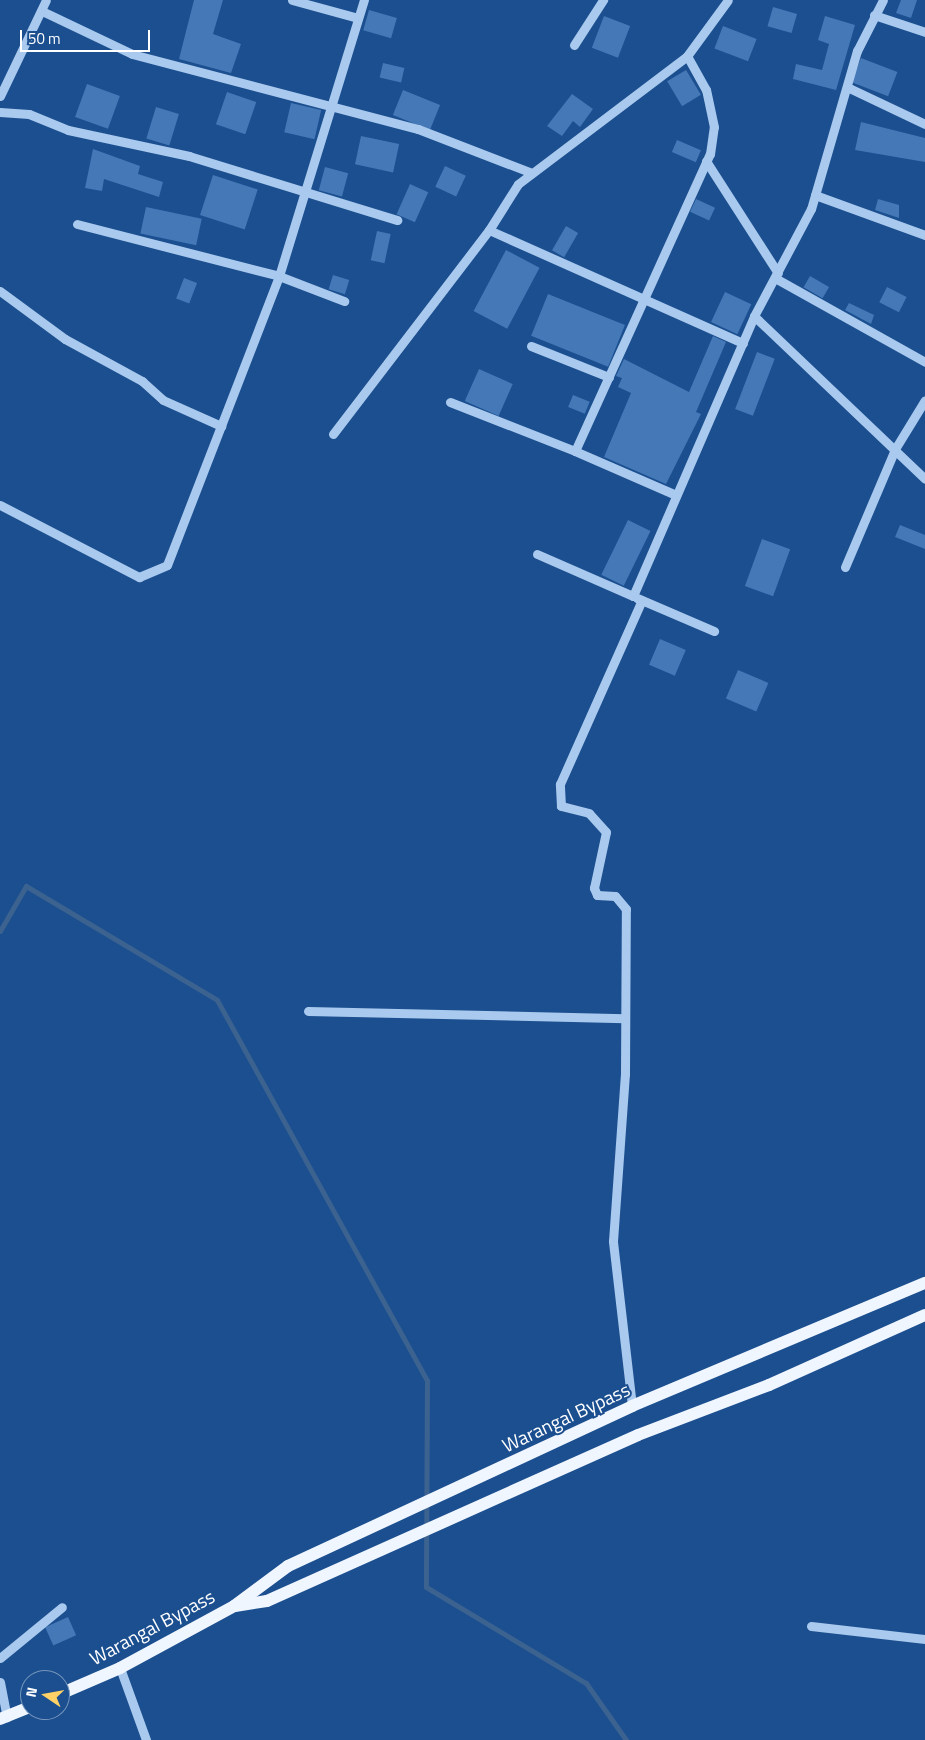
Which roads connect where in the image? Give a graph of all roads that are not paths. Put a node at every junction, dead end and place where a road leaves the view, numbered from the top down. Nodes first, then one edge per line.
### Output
1 (46, 0) edge
2 (292, 0) edge
3 (364, 0) edge
4 (603, 0) edge
5 (728, 0) edge
6 (883, 0) edge
7 (42, 11) junction
8 (874, 15) junction
9 (358, 18) junction
10 (925, 32) edge
11 (574, 45) dead end
12 (687, 56) junction
13 (846, 88) junction
14 (0, 96) edge
15 (331, 108) junction
16 (0, 112) edge
17 (925, 124) edge
18 (706, 161) junction
19 (532, 173) junction
20 (303, 191) junction
21 (816, 195) junction
22 (397, 220) dead end
23 (77, 224) dead end
24 (489, 230) junction
25 (925, 235) edge
26 (777, 275) junction
27 (279, 276) junction
28 (0, 291) edge
29 (344, 301) dead end
30 (643, 301) junction
31 (754, 316) junction
32 (743, 343) junction
33 (531, 346) dead end
34 (925, 362) edge
35 (609, 377) junction
36 (925, 400) edge
37 (450, 402) dead end
38 (221, 426) junction
39 (333, 434) dead end
40 (895, 449) junction
41 (575, 450) junction
42 (925, 479) edge
43 (676, 494) junction
44 (0, 505) edge
45 (537, 554) dead end
46 (845, 567) dead end
47 (633, 596) junction
48 (642, 600) junction
49 (714, 631) dead end
50 (308, 1011) dead end
51 (626, 1018) junction
52 (925, 1283) edge
53 (925, 1315) edge
54 (632, 1406) junction
55 (234, 1606) junction
56 (62, 1607) dead end
57 (811, 1626) dead end
58 (925, 1639) edge
59 (0, 1658) edge
60 (120, 1668) junction
61 (0, 1682) edge
62 (70, 1690) edge
63 (20, 1711) edge
64 (3, 1718) edge
65 (146, 1740) edge

1 - 7 street
2 - 9 street
3 - 9 street
4 - 11 street
5 - 12 street
6 - 8 street
7 - 14 street
7 - 15 street
8 - 10 street
8 - 13 street
9 - 15 street
12 - 18 street
12 - 19 street
13 - 17 street
13 - 21 street
15 - 19 street
15 - 20 street
16 - 20 street
18 - 26 street
18 - 30 street
19 - 24 street
20 - 22 street
20 - 27 street
21 - 25 street
21 - 26 street
23 - 27 street
24 - 30 street
24 - 39 street
26 - 31 street
26 - 34 street
27 - 29 street
27 - 38 street
28 - 38 street
30 - 32 street
30 - 35 street
31 - 32 street
31 - 40 street
32 - 43 street
33 - 35 street
35 - 41 street
36 - 40 street
37 - 41 street
38 - 44 street
40 - 42 street
40 - 46 street
41 - 43 street
43 - 47 street
45 - 47 street
47 - 48 street
48 - 49 street
48 - 51 street
50 - 51 street
51 - 54 street
52 - 54 main road, Warangal Bypass
53 - 55 main road, Warangal Bypass
54 - 55 main road, Warangal Bypass
55 - 60 main road, Warangal Bypass
56 - 59 street
57 - 58 street
60 - 62 main road, Warangal Bypass
60 - 65 street
61 - 64 street
63 - 64 main road

